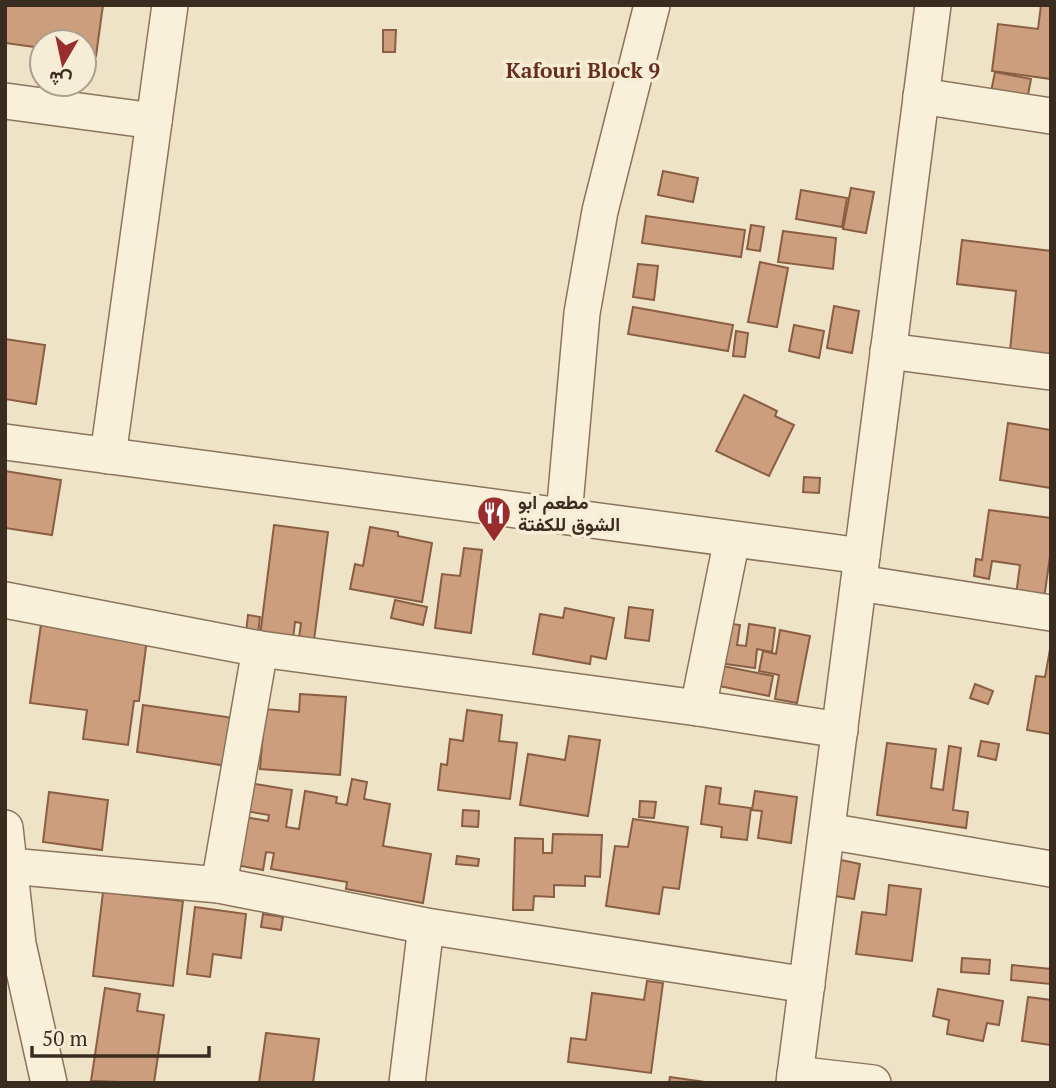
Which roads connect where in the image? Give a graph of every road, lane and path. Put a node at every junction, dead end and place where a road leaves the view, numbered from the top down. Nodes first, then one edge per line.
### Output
1 (170, 5) edge
2 (652, 5) edge
3 (933, 5) edge
4 (921, 96) junction
5 (5, 101) edge
6 (1051, 116) edge
7 (154, 121) junction
8 (888, 351) junction
9 (1051, 372) edge
10 (5, 442) edge
11 (108, 456) junction
12 (564, 516) junction
13 (732, 539) junction
14 (860, 569) junction
15 (5, 600) edge
16 (1051, 613) edge
17 (260, 649) junction
18 (698, 708) junction
19 (840, 730) junction
20 (5, 828) edge
21 (827, 831) junction
22 (9, 866) junction
23 (1051, 869) edge
24 (219, 885) junction
25 (426, 926) junction
26 (11, 957) edge
27 (807, 985) junction
28 (795, 1079) edge
29 (48, 1083) edge
30 (407, 1083) edge
31 (873, 1083) edge

1 - 7 street
2 - 12 street
3 - 4 street
4 - 6 street
4 - 8 street
5 - 7 street
7 - 11 street
8 - 9 street
8 - 14 street
10 - 11 street
11 - 12 street
12 - 13 street
13 - 14 street
13 - 18 street
14 - 16 street
14 - 19 street
15 - 17 street
17 - 18 street
17 - 24 street
18 - 19 street
19 - 21 street
20 - 22 street
21 - 23 street
21 - 27 street
22 - 24 street
22 - 26 street
24 - 25 street
25 - 27 street
25 - 30 street
26 - 29 street
27 - 28 street
28 - 31 street

